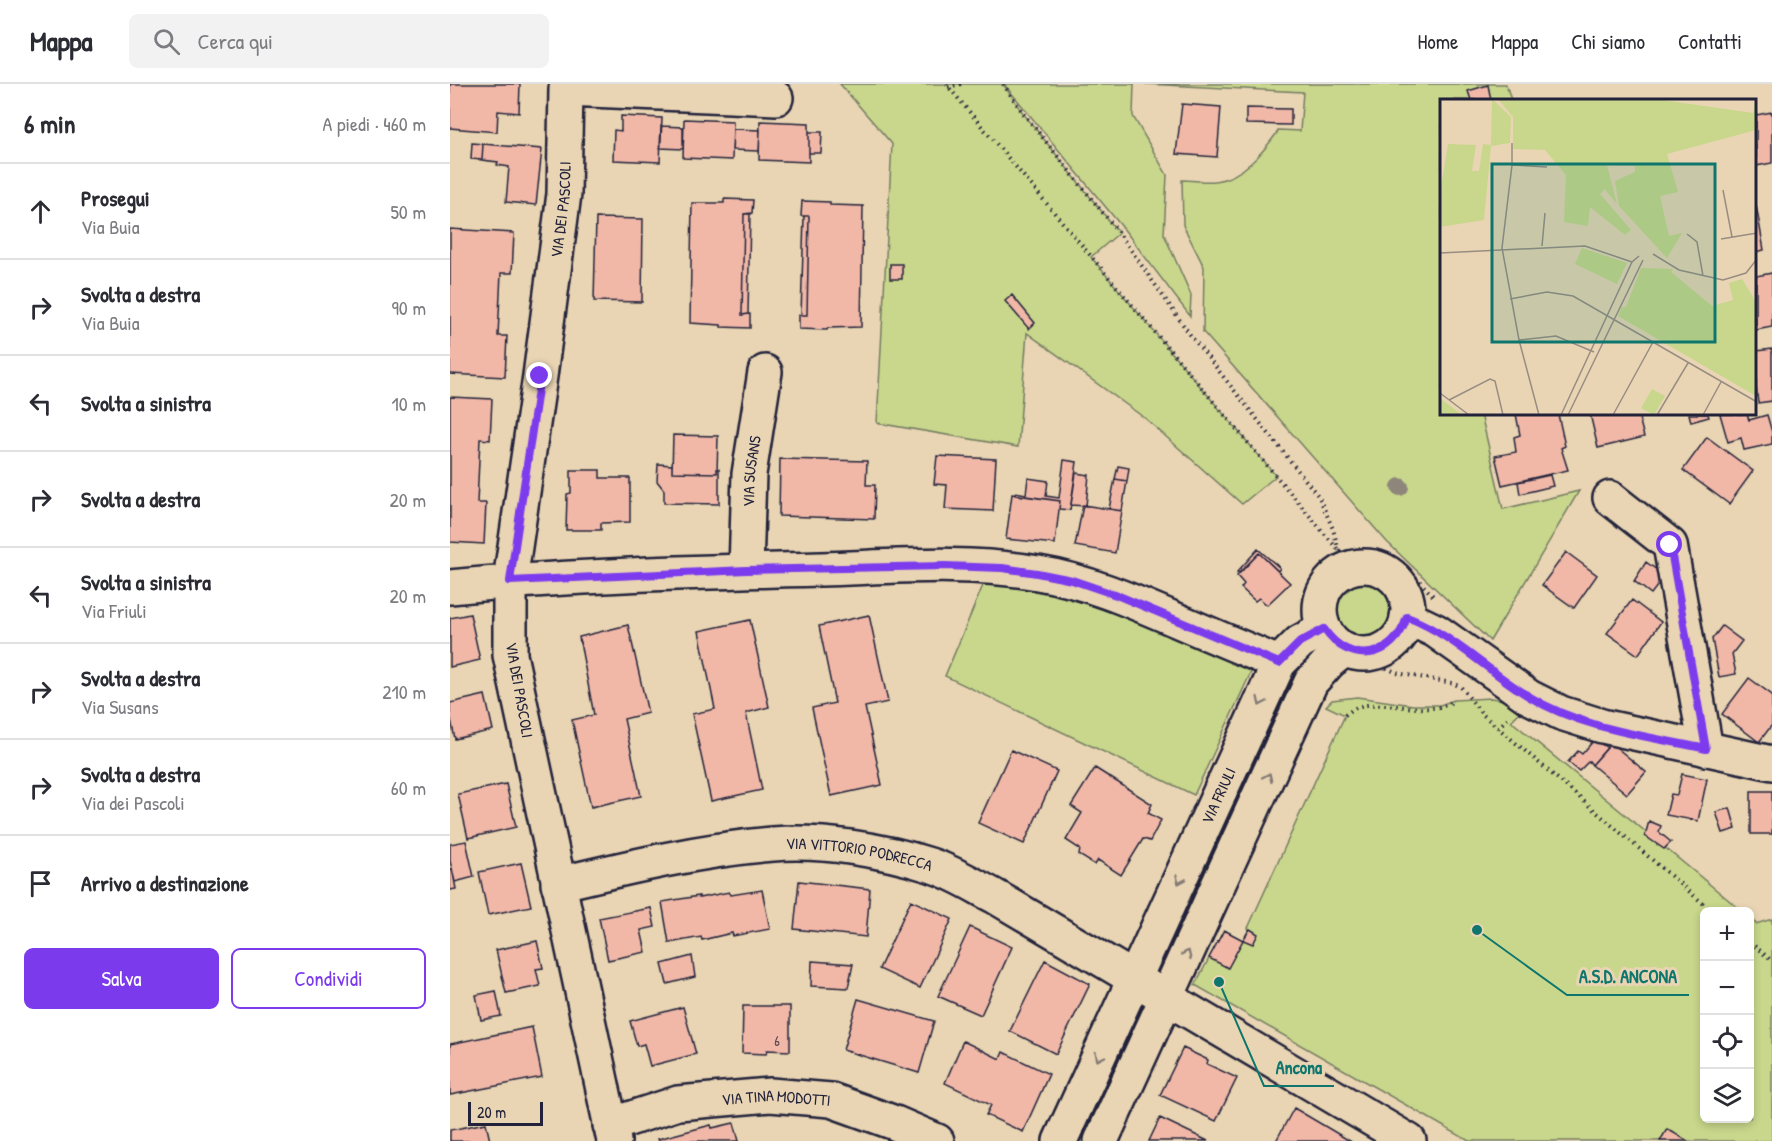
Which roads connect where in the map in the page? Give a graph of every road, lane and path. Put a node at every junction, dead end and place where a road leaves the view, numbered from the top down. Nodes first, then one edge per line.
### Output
1 (961, 84) edge
2 (1003, 84) edge
3 (947, 85) edge
4 (566, 87) edge
5 (776, 98) dead end
6 (765, 372) dead end
7 (1610, 498) dead end
8 (1342, 561) junction
9 (746, 570) junction
10 (510, 581) junction
11 (450, 587) edge
12 (1442, 604) dead end
13 (1407, 617) junction
14 (1343, 644) junction
15 (1279, 663) junction
16 (1454, 700) dead end
17 (1345, 715) dead end
18 (1509, 717) dead end
19 (1498, 728) junction
20 (1706, 749) junction
21 (1772, 763) edge
22 (558, 884) junction
23 (1707, 907) edge
24 (1754, 946) edge
25 (1772, 961) edge
26 (1134, 980) junction
27 (1166, 999) junction
28 (612, 1133) edge
29 (937, 1141) edge
30 (1060, 1141) edge
31 (1101, 1141) edge
32 (1409, 1141) edge

1 - 3 path
2 - 8 path
3 - 8 path
4 - 5 street, VIA DEI PASCOLI
4 - 10 street, VIA DEI PASCOLI
6 - 9 street, VIA SUSANS
7 - 20 street
8 - 12 path
8 - 13 street
8 - 14 street
9 - 10 street
9 - 15 street
10 - 11 street
10 - 22 street, VIA DEI PASCOLI
13 - 14 street
13 - 20 street
14 - 15 street, VIA FRIULI
14 - 19 path
27 -> 14 street
15 -> 26 street, VIA FRIULI
16 - 17 path
18 - 19 path
19 - 23 path
20 - 21 street
22 - 26 street, VIA VITTORIO PODRECCA
22 - 28 street, VIA DEI PASCOLI
24 - 25 path
26 - 27 street
26 -> 30 street, VIA FRIULI
27 - 31 street
27 - 32 street
28 - 29 street, VIA TINA MODOTTI

